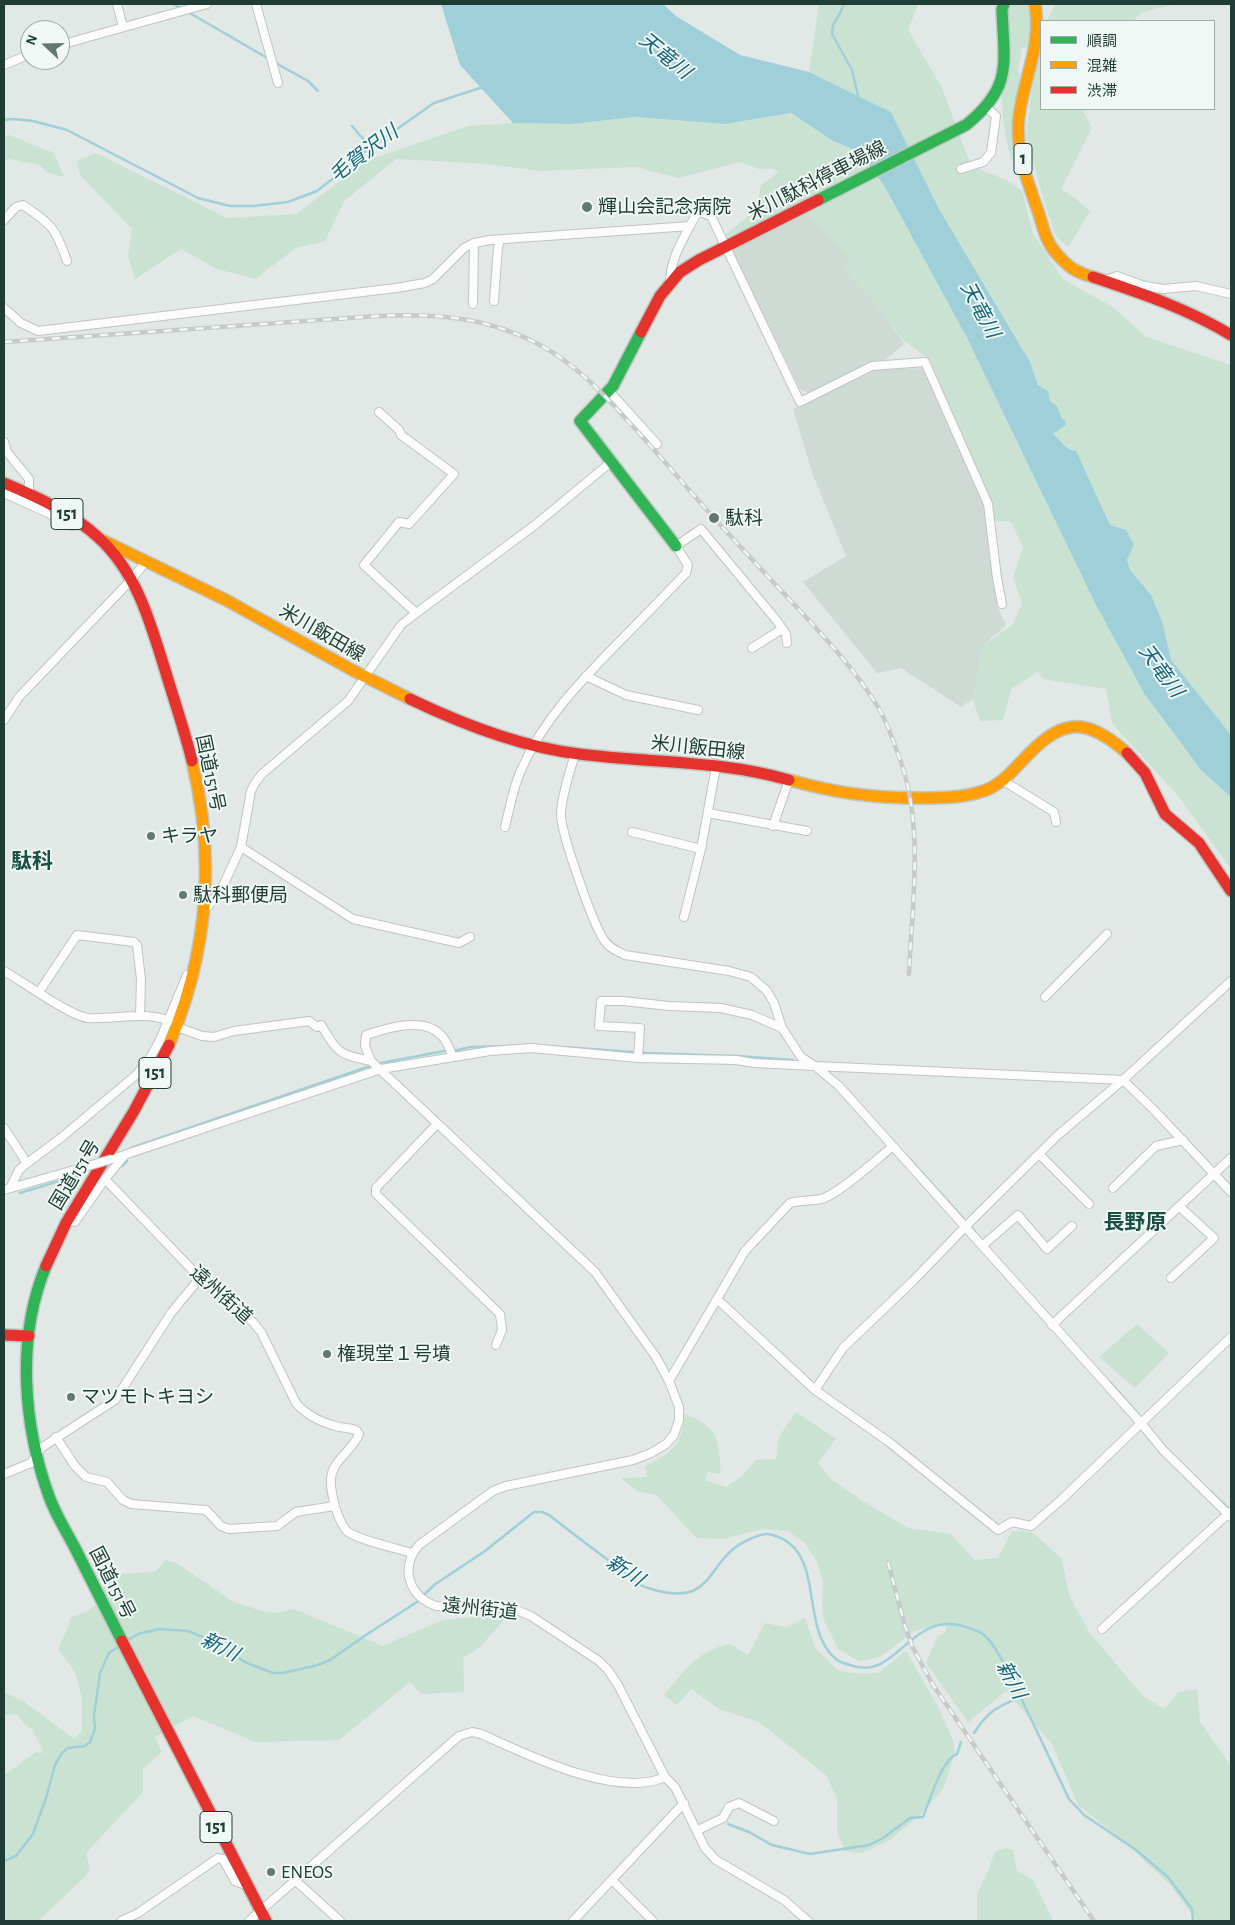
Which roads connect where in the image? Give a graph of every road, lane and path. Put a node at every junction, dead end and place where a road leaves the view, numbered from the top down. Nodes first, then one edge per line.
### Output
1 (117, 4) edge
2 (206, 4) edge
3 (256, 4) edge
4 (1003, 4) edge
5 (1035, 4) edge
6 (123, 27) junction
7 (70, 42) edge
8 (20, 58) edge
9 (4, 65) edge
10 (278, 83) dead end
11 (987, 108) junction
12 (962, 169) dead end
13 (4, 220) edge
14 (690, 226) junction
15 (500, 240) junction
16 (474, 243) junction
17 (726, 246) junction
18 (67, 261) dead end
19 (1103, 280) junction
20 (670, 283) junction
21 (1231, 294) edge
22 (494, 301) dead end
23 (473, 304) dead end
24 (4, 308) edge
25 (1231, 335) edge
26 (609, 391) junction
27 (380, 412) dead end
28 (4, 442) edge
29 (657, 444) dead end
30 (611, 462) junction
31 (4, 483) edge
32 (4, 493) edge
33 (28, 493) junction
34 (84, 525) junction
35 (103, 540) junction
36 (676, 546) junction
37 (147, 560) junction
38 (132, 579) junction
39 (1002, 604) dead end
40 (416, 613) junction
41 (782, 628) junction
42 (787, 643) dead end
43 (752, 648) dead end
44 (586, 676) junction
45 (364, 677) junction
46 (698, 710) dead end
47 (4, 720) edge
48 (534, 744) junction
49 (575, 753) junction
50 (716, 766) junction
51 (789, 780) junction
52 (1002, 780) junction
53 (708, 813) junction
54 (1056, 822) dead end
55 (774, 826) junction
56 (505, 827) dead end
57 (807, 831) dead end
58 (632, 832) dead end
59 (241, 847) junction
60 (701, 849) junction
61 (1231, 890) edge
62 (205, 911) junction
63 (684, 917) dead end
64 (1107, 934) dead end
65 (470, 937) dead end
66 (4, 970) edge
67 (1231, 981) edge
68 (39, 992) junction
69 (1046, 997) dead end
70 (140, 1015) junction
71 (174, 1024) junction
72 (782, 1028) junction
73 (453, 1057) junction
74 (638, 1058) junction
75 (371, 1061) junction
76 (815, 1066) junction
77 (380, 1069) junction
78 (1124, 1080) junction
79 (437, 1124) junction
80 (4, 1128) edge
81 (1183, 1140) junction
82 (892, 1147) junction
83 (1039, 1154) junction
84 (124, 1156) junction
85 (1231, 1158) edge
86 (26, 1164) junction
87 (1214, 1174) junction
88 (105, 1179) junction
89 (1113, 1188) dead end
90 (7, 1189) edge
91 (1231, 1192) edge
92 (1089, 1204) dead end
93 (1180, 1207) junction
94 (67, 1220) junction
95 (1072, 1226) dead end
96 (965, 1227) junction
97 (982, 1246) junction
98 (200, 1278) junction
99 (1171, 1278) dead end
100 (717, 1299) junction
101 (1052, 1325) junction
102 (4, 1335) edge
103 (29, 1336) junction
104 (1231, 1337) edge
105 (496, 1345) dead end
106 (669, 1381) junction
107 (815, 1390) junction
108 (1141, 1423) junction
109 (56, 1437) junction
110 (35, 1457) junction
111 (4, 1474) edge
112 (334, 1506) junction
113 (1230, 1514) edge
114 (412, 1553) junction
115 (1102, 1629) dead end
116 (665, 1777) junction
117 (684, 1803) junction
118 (774, 1820) dead end
119 (698, 1830) junction
120 (612, 1880) junction
121 (296, 1881) junction
122 (246, 1885) junction
123 (264, 1917) edge
124 (121, 1921) edge
125 (249, 1921) edge
126 (340, 1921) edge
127 (573, 1921) edge
128 (653, 1921) edge
129 (808, 1921) edge

1 - 6 street
2 - 6 street
3 - 10 street
4 - 11 main road, 米川駄科停車場線
5 - 19 main road, 1
6 - 7 street
8 - 9 street
11 - 12 street
11 - 17 main road, 米川駄科停車場線
13 - 18 street
14 - 15 street
14 - 17 street
14 - 20 street
15 - 16 street
15 - 22 street
16 - 23 street
16 - 24 street
17 - 20 main road, 米川駄科停車場線
17 - 39 street
19 - 21 street
19 - 25 main road, 1
20 - 26 main road, 米川駄科停車場線
26 - 29 street
26 - 30 main road, 米川駄科停車場線
27 - 40 street
28 - 33 street
30 - 36 main road, 米川駄科停車場線
30 - 40 street
31 - 33 main road, 国道151号 / 151
32 - 34 street
33 - 34 main road, 国道151号 / 151
34 - 35 main road, 国道151号 / 151
35 - 37 main road, 米川飯田線
35 - 38 main road, 国道151号 / 151
36 - 41 street
36 - 44 street
37 - 38 street
37 - 45 main road, 米川飯田線
38 - 47 street
38 - 62 main road, 国道151号 / 151
40 - 45 street
41 - 42 street
41 - 43 street
44 - 46 street
44 - 48 street
45 - 48 main road, 米川飯田線
45 - 59 street
48 - 49 main road, 米川飯田線
48 - 56 street
49 - 50 main road, 米川飯田線
49 - 72 street
50 - 51 main road, 米川飯田線
50 - 53 street
51 - 52 main road, 米川飯田線
51 - 55 street
52 - 54 street
52 - 61 main road, 米川飯田線
53 - 55 street
53 - 60 street
55 - 57 street
58 - 60 street
59 - 62 street
59 - 65 street
60 - 63 street
62 - 71 main road, 国道151号 / 151
64 - 69 street
66 - 68 street
67 - 78 street
68 - 70 street
68 - 70 street
70 - 71 street
71 - 75 street
71 - 86 street
71 - 94 main road, 国道151号 / 151
72 - 74 street
72 - 76 street
73 - 74 street
73 - 75 street
73 - 77 street
74 - 76 street
75 - 77 street
76 - 78 street
76 - 82 street
77 - 79 street
77 - 84 street
78 - 81 street
78 - 83 street
79 - 105 street
79 - 106 street
80 - 86 street
81 - 87 street
81 - 89 street
82 - 96 street
82 - 100 street
83 - 92 street
83 - 96 street
84 - 88 street
84 - 90 street, bridge
85 - 87 street
86 - 90 street
87 - 91 street
87 - 93 street
88 - 94 street
88 - 98 street, 遠州街道
93 - 99 street
93 - 101 street
94 - 103 main road, 国道151号 / 151
95 - 97 street
96 - 97 street
96 - 107 street
97 - 101 street
98 - 109 street
98 - 112 street, 遠州街道
100 - 106 street
100 - 107 street
101 - 108 street
102 - 103 main road
103 - 110 main road, 国道151号 / 151
104 - 108 street
106 - 114 street
107 - 108 street
108 - 113 street
109 - 110 street
109 - 112 street
110 - 111 street
110 - 122 main road, 国道151号 / 151
112 - 114 street, 遠州街道
113 - 115 street
114 - 116 street, 遠州街道
116 - 117 street, 遠州街道
116 - 121 street
117 - 119 street, 遠州街道
117 - 120 street
118 - 119 street
119 - 129 street, 遠州街道
120 - 127 street
120 - 128 street
121 - 123 street
121 - 126 street
122 - 123 main road, 国道151号 / 151
122 - 124 street
123 - 125 street

